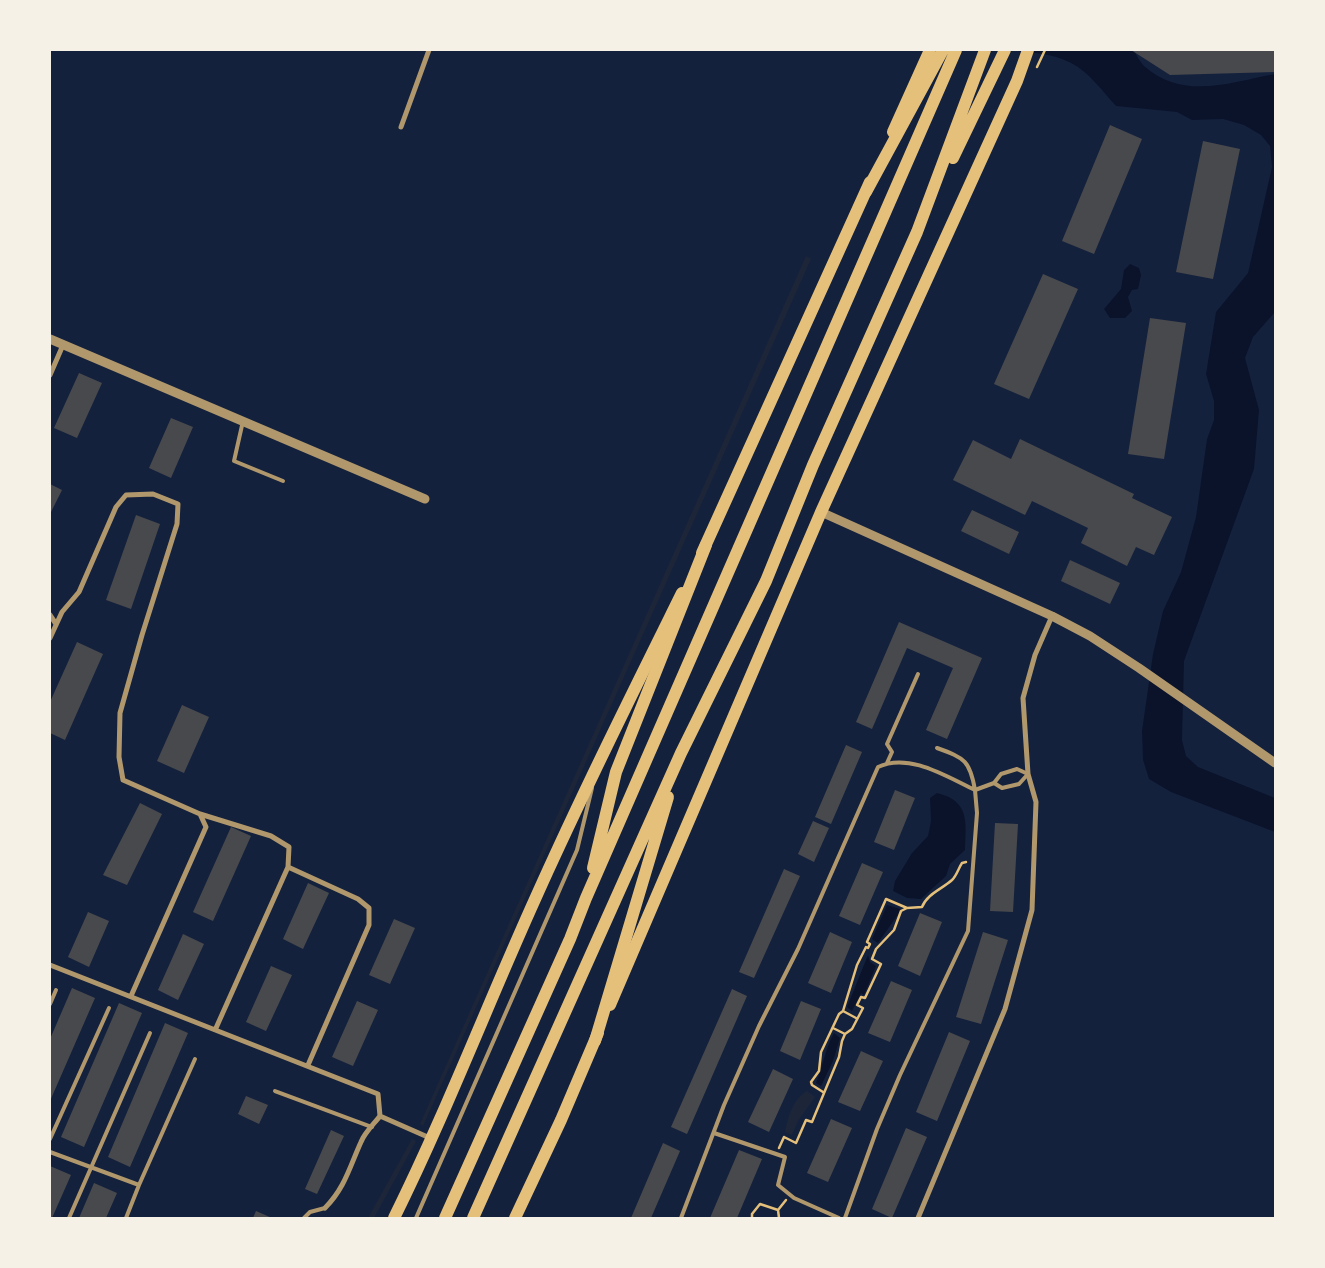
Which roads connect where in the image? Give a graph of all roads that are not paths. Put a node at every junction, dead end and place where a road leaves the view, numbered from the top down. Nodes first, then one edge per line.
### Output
1 (429, 50) edge
2 (985, 50) edge
3 (1005, 50) edge
4 (1028, 50) edge
5 (942, 53) edge
6 (401, 127) dead end
7 (917, 232) junction
8 (50, 339) edge
9 (63, 345) junction
10 (50, 375) edge
11 (243, 421) junction
12 (282, 482) dead end
13 (425, 499) dead end
14 (821, 512) junction
15 (706, 545) junction
16 (50, 615) edge
17 (1052, 616) junction
18 (56, 624) junction
19 (50, 638) edge
20 (918, 674) dead end
21 (937, 748) dead end
22 (681, 753) junction
23 (600, 758) junction
24 (887, 763) junction
25 (1275, 763) edge
26 (1028, 774) junction
27 (994, 783) junction
28 (975, 790) junction
29 (200, 814) junction
30 (288, 867) junction
31 (586, 898) junction
32 (50, 965) edge
33 (56, 990) dead end
34 (131, 996) junction
35 (50, 1004) edge
36 (109, 1008) dead end
37 (216, 1028) junction
38 (150, 1033) dead end
39 (595, 1041) junction
40 (196, 1059) dead end
41 (308, 1065) junction
42 (275, 1091) dead end
43 (380, 1116) junction
44 (372, 1127) junction
45 (714, 1133) junction
46 (433, 1139) junction
47 (50, 1140) edge
48 (50, 1152) edge
49 (91, 1167) junction
50 (139, 1185) junction
51 (325, 1208) joint
52 (69, 1218) edge
53 (126, 1218) edge
54 (304, 1218) edge
55 (394, 1218) edge
56 (416, 1218) edge
57 (445, 1218) edge
58 (474, 1218) edge
59 (515, 1218) edge
60 (681, 1218) edge
61 (839, 1218) edge
62 (845, 1218) edge
63 (918, 1218) edge

1 - 6 street
2 - 7 main road
3 - 7 main road
4 - 14 main road
5 - 15 main road
5 - 31 main road
7 - 22 main road
8 - 9 street
9 - 10 street
9 - 11 street
11 - 12 lane
11 - 13 street
14 - 17 street
14 - 39 main road
15 - 23 main road
15 - 31 main road
16 - 18 street
17 - 25 street
17 - 26 street
18 - 19 street
18 - 29 street
20 - 24 lane
21 - 28 lane
22 - 39 main road
22 - 58 main road
23 - 46 main road
23 - 56 lane
24 - 28 lane
24 - 45 lane
26 - 27 lane
26 - 27 lane
26 - 63 street
27 - 28 lane
28 - 62 lane
29 - 30 street
29 - 34 street
30 - 37 street
30 - 41 street
31 - 57 main road
32 - 34 street
33 - 35 lane
34 - 37 street
36 - 47 lane
37 - 41 street
38 - 49 lane
39 - 59 main road
40 - 50 lane
41 - 43 street
42 - 44 lane
43 - 44 street
43 - 46 street
44 - 51 street
45 - 60 lane
45 - 61 lane
46 - 55 main road
48 - 49 lane
49 - 50 lane
49 - 52 lane
50 - 53 lane
51 - 54 lane

